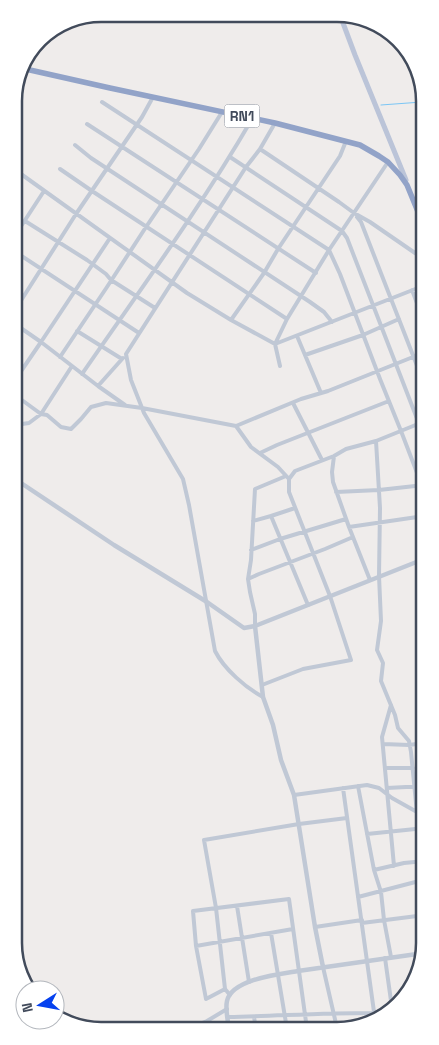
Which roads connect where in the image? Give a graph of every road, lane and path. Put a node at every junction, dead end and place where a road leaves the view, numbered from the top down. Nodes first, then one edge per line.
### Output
1 (343, 23) edge
2 (29, 70) edge
3 (153, 97) junction
4 (102, 102) dead end
5 (222, 112) junction
6 (252, 119) junction
7 (275, 123) junction
8 (87, 124) dead end
9 (137, 124) junction
10 (346, 140) junction
11 (75, 145) dead end
12 (123, 146) junction
13 (260, 149) junction
14 (230, 157) junction
15 (192, 160) junction
16 (388, 162) junction
17 (246, 167) junction
18 (60, 169) dead end
19 (107, 169) junction
20 (23, 176) edge
21 (216, 176) junction
22 (177, 182) junction
23 (408, 185) junction
24 (233, 187) junction
25 (319, 189) junction
26 (44, 191) junction
27 (92, 191) junction
28 (202, 198) junction
29 (162, 205) junction
30 (416, 206) edge
31 (306, 208) junction
32 (219, 209) junction
33 (354, 213) junction
34 (76, 214) junction
35 (25, 221) junction
36 (187, 221) junction
37 (23, 225) edge
38 (146, 227) junction
39 (293, 227) junction
40 (342, 231) junction
41 (204, 232) junction
42 (110, 238) junction
43 (58, 242) junction
44 (172, 244) junction
45 (278, 249) junction
46 (329, 250) junction
47 (129, 252) junction
48 (416, 254) edge
49 (189, 255) junction
50 (23, 257) edge
51 (92, 264) junction
52 (41, 268) junction
53 (154, 269) junction
54 (264, 273) junction
55 (316, 273) junction
56 (111, 280) junction
57 (172, 282) junction
58 (416, 289) edge
59 (412, 290) junction
60 (75, 291) junction
61 (136, 295) junction
62 (249, 295) junction
63 (302, 296) junction
64 (23, 297) edge
65 (390, 299) junction
66 (416, 301) edge
67 (95, 304) junction
68 (373, 305) junction
69 (155, 308) junction
70 (355, 313) junction
71 (287, 319) junction
72 (399, 319) junction
73 (119, 320) junction
74 (231, 320) junction
75 (332, 322) junction
76 (382, 326) junction
77 (23, 329) edge
78 (77, 331) junction
79 (139, 334) junction
80 (363, 335) junction
81 (297, 336) junction
82 (41, 342) junction
83 (275, 344) junction
84 (101, 346) junction
85 (126, 354) junction
86 (305, 355) junction
87 (60, 357) junction
88 (414, 357) junction
89 (122, 359) junction
90 (416, 362) edge
91 (396, 364) junction
92 (72, 366) junction
93 (280, 366) dead end
94 (23, 369) edge
95 (377, 372) junction
96 (82, 374) junction
97 (98, 386) junction
98 (321, 393) junction
99 (23, 401) edge
100 (389, 401) junction
101 (293, 403) junction
102 (126, 406) junction
103 (142, 408) junction
104 (416, 411) edge
105 (41, 414) junction
106 (23, 424) edge
107 (416, 425) edge
108 (236, 426) junction
109 (402, 431) junction
110 (308, 432) junction
111 (376, 441) junction
112 (260, 453) junction
113 (334, 456) junction
114 (322, 460) junction
115 (416, 468) edge
116 (287, 477) junction
117 (23, 484) edge
118 (416, 487) edge
119 (379, 490) junction
120 (336, 492) junction
121 (295, 508) junction
122 (271, 516) junction
123 (416, 517) edge
124 (346, 519) junction
125 (253, 521) junction
126 (380, 522) junction
127 (348, 527) junction
128 (305, 532) junction
129 (352, 537) junction
130 (280, 539) junction
131 (251, 550) junction
132 (314, 554) junction
133 (290, 562) junction
134 (416, 563) edge
135 (379, 576) junction
136 (248, 579) junction
137 (370, 580) junction
138 (330, 596) junction
139 (207, 602) junction
140 (308, 605) junction
141 (255, 626) junction
142 (262, 685) junction
143 (263, 698) junction
144 (391, 705) junction
145 (383, 744) junction
146 (416, 744) edge
147 (409, 745) junction
148 (385, 768) junction
149 (413, 768) junction
150 (358, 786) junction
151 (414, 786) junction
152 (343, 788) junction
153 (387, 788) junction
154 (294, 795) junction
155 (388, 795) junction
156 (416, 803) edge
157 (416, 812) edge
158 (347, 818) junction
159 (299, 824) junction
160 (416, 828) edge
161 (391, 832) junction
162 (367, 834) junction
163 (416, 862) edge
164 (394, 866) junction
165 (374, 870) junction
166 (416, 882) edge
167 (381, 892) junction
168 (358, 897) junction
169 (237, 906) junction
170 (216, 908) junction
171 (416, 916) edge
172 (384, 920) junction
173 (362, 921) junction
174 (315, 927) junction
175 (293, 929) junction
176 (271, 933) junction
177 (242, 938) junction
178 (220, 942) junction
179 (196, 946) junction
180 (416, 953) edge
181 (391, 957) junction
182 (385, 958) junction
183 (367, 961) junction
184 (323, 967) junction
185 (298, 971) junction
186 (278, 974) junction
187 (249, 982) junction
188 (225, 989) junction
189 (230, 995) junction
190 (391, 1002) edge
191 (227, 1009) junction
192 (374, 1012) joint
193 (333, 1013) junction
194 (305, 1015) junction
195 (284, 1016) junction
196 (228, 1017) junction
197 (254, 1017) junction
198 (205, 1022) edge
199 (228, 1022) edge
200 (255, 1022) edge
201 (285, 1022) edge
202 (306, 1022) edge
203 (335, 1022) edge

1 - 23 main road
2 - 3 highway, RN1
3 - 5 highway, RN1
3 - 9 street
4 - 9 street
5 - 6 highway, RN1
5 - 15 street
6 - 7 highway, RN1
6 - 14 street
7 - 10 highway, RN1
7 - 13 street
8 - 12 street
9 - 12 street
9 - 15 street
10 - 16 highway, RN1
10 - 25 street
11 - 19 street
12 - 19 street
12 - 22 street
13 - 17 street
13 - 25 street
14 - 17 street
14 - 21 street
15 - 21 street
15 - 22 street
16 - 23 highway, RN1
16 - 33 street
17 - 24 street
17 - 31 street
18 - 27 street
19 - 27 street
19 - 29 street
20 - 26 street
21 - 24 street
21 - 28 street
22 - 28 street
22 - 29 street
23 - 30 highway, RN1
24 - 32 street
24 - 39 street
25 - 31 street
25 - 33 street
26 - 34 street
26 - 35 street
27 - 34 street
27 - 38 street
28 - 32 street
28 - 36 street
29 - 36 street
29 - 38 street
31 - 39 street
31 - 40 street
32 - 41 street
32 - 45 street
33 - 40 street
33 - 48 street
33 - 65 street
34 - 42 street
34 - 43 street
35 - 37 street
35 - 43 street
36 - 41 street
36 - 44 street
38 - 44 street
38 - 47 street
39 - 45 street
39 - 46 street
40 - 46 street
40 - 68 street
41 - 49 street
41 - 54 street
42 - 47 street
42 - 51 street
43 - 51 street
43 - 52 street
44 - 49 street
44 - 53 street
45 - 54 street
45 - 55 street
46 - 55 street
46 - 70 street
47 - 53 street
47 - 56 street
49 - 57 street
49 - 62 street
50 - 52 street
51 - 56 street
51 - 60 street
52 - 60 street
52 - 64 street
53 - 57 street
53 - 61 street
54 - 62 street
54 - 63 street
55 - 63 street
56 - 61 street
56 - 67 street
57 - 69 street
57 - 74 street
58 - 59 street
59 - 65 street
59 - 66 street
60 - 67 street
60 - 82 street
61 - 69 street
61 - 73 street
62 - 71 street
62 - 74 street
63 - 71 street
63 - 75 street
65 - 68 street
65 - 72 street
67 - 73 street
67 - 78 street
68 - 70 street
68 - 76 street
69 - 79 street
70 - 75 street
70 - 80 street
71 - 83 street
72 - 76 street
72 - 88 street
73 - 79 street
73 - 84 street
74 - 83 street
75 - 81 street
76 - 80 street
76 - 91 street
77 - 82 street
78 - 84 street
78 - 87 street
79 - 85 street
80 - 86 street
80 - 95 street
81 - 83 street
81 - 86 street
82 - 87 street
82 - 94 street
83 - 93 street
84 - 89 street
84 - 96 street
85 - 89 street
85 - 103 street
86 - 98 street
87 - 92 street
88 - 90 street
88 - 91 street
89 - 97 street
91 - 95 street
91 - 104 street
92 - 96 street
92 - 105 street
95 - 98 street
95 - 100 street
96 - 97 street
97 - 102 street
98 - 101 street
99 - 105 street
100 - 109 street
100 - 110 street
101 - 108 street
101 - 110 street
102 - 103 street
102 - 105 street
103 - 108 street
103 - 139 street
105 - 106 street
107 - 109 street
108 - 112 street
109 - 111 street
109 - 115 street
110 - 112 street
110 - 114 street
111 - 113 street
111 - 119 street
112 - 116 street
113 - 114 street
113 - 120 street
114 - 116 street
116 - 121 street
116 - 125 street
117 - 139 street
118 - 119 street
119 - 120 street
119 - 126 street
120 - 124 street
121 - 122 street
121 - 128 street
122 - 125 street
122 - 130 street
123 - 126 street
124 - 127 street
124 - 128 street
125 - 131 street
126 - 127 street
126 - 135 street
127 - 129 street
128 - 130 street
128 - 132 street
129 - 132 street
129 - 137 street
130 - 131 street
130 - 133 street
131 - 136 street
132 - 133 street
132 - 138 street
133 - 136 street
133 - 140 street
134 - 135 street
135 - 137 street
135 - 144 street
136 - 141 street
137 - 138 street
138 - 140 street
138 - 142 street
139 - 141 street
139 - 143 street
140 - 141 street
141 - 142 street
142 - 143 street
143 - 154 street
144 - 145 street
144 - 147 street
145 - 147 street
145 - 148 street
146 - 147 street
147 - 149 street
148 - 149 street
148 - 153 street
149 - 151 street
150 - 152 street
150 - 155 street
150 - 162 street
151 - 153 street
151 - 156 street
152 - 154 street
152 - 158 street
153 - 155 street
154 - 159 street
155 - 157 street
155 - 161 street
158 - 159 street
158 - 168 street
159 - 170 street
159 - 174 street
160 - 161 street
161 - 162 street
161 - 164 street
162 - 165 street
163 - 164 street
164 - 165 street
165 - 167 street
166 - 167 street
167 - 168 street
167 - 172 street
168 - 173 street
169 - 170 street
169 - 175 street
169 - 177 street
170 - 178 street
170 - 179 street
171 - 172 street
172 - 173 street
172 - 181 street
173 - 174 street
173 - 183 street
174 - 184 street
175 - 176 street
175 - 185 street
176 - 177 street
176 - 186 street
177 - 178 street
177 - 187 street
178 - 179 street
178 - 188 street
179 - 188 street
180 - 181 street
181 - 182 street
182 - 183 street
182 - 190 street
183 - 184 street
183 - 192 street
184 - 185 street
184 - 193 street
185 - 186 street
185 - 194 street
186 - 187 street
186 - 195 street
187 - 189 street
188 - 189 street
189 - 191 street
191 - 196 street
191 - 198 street
192 - 193 street
193 - 194 street
193 - 203 street
194 - 195 street
194 - 202 street
195 - 197 street
195 - 201 street
196 - 197 street
196 - 199 street
197 - 200 street

